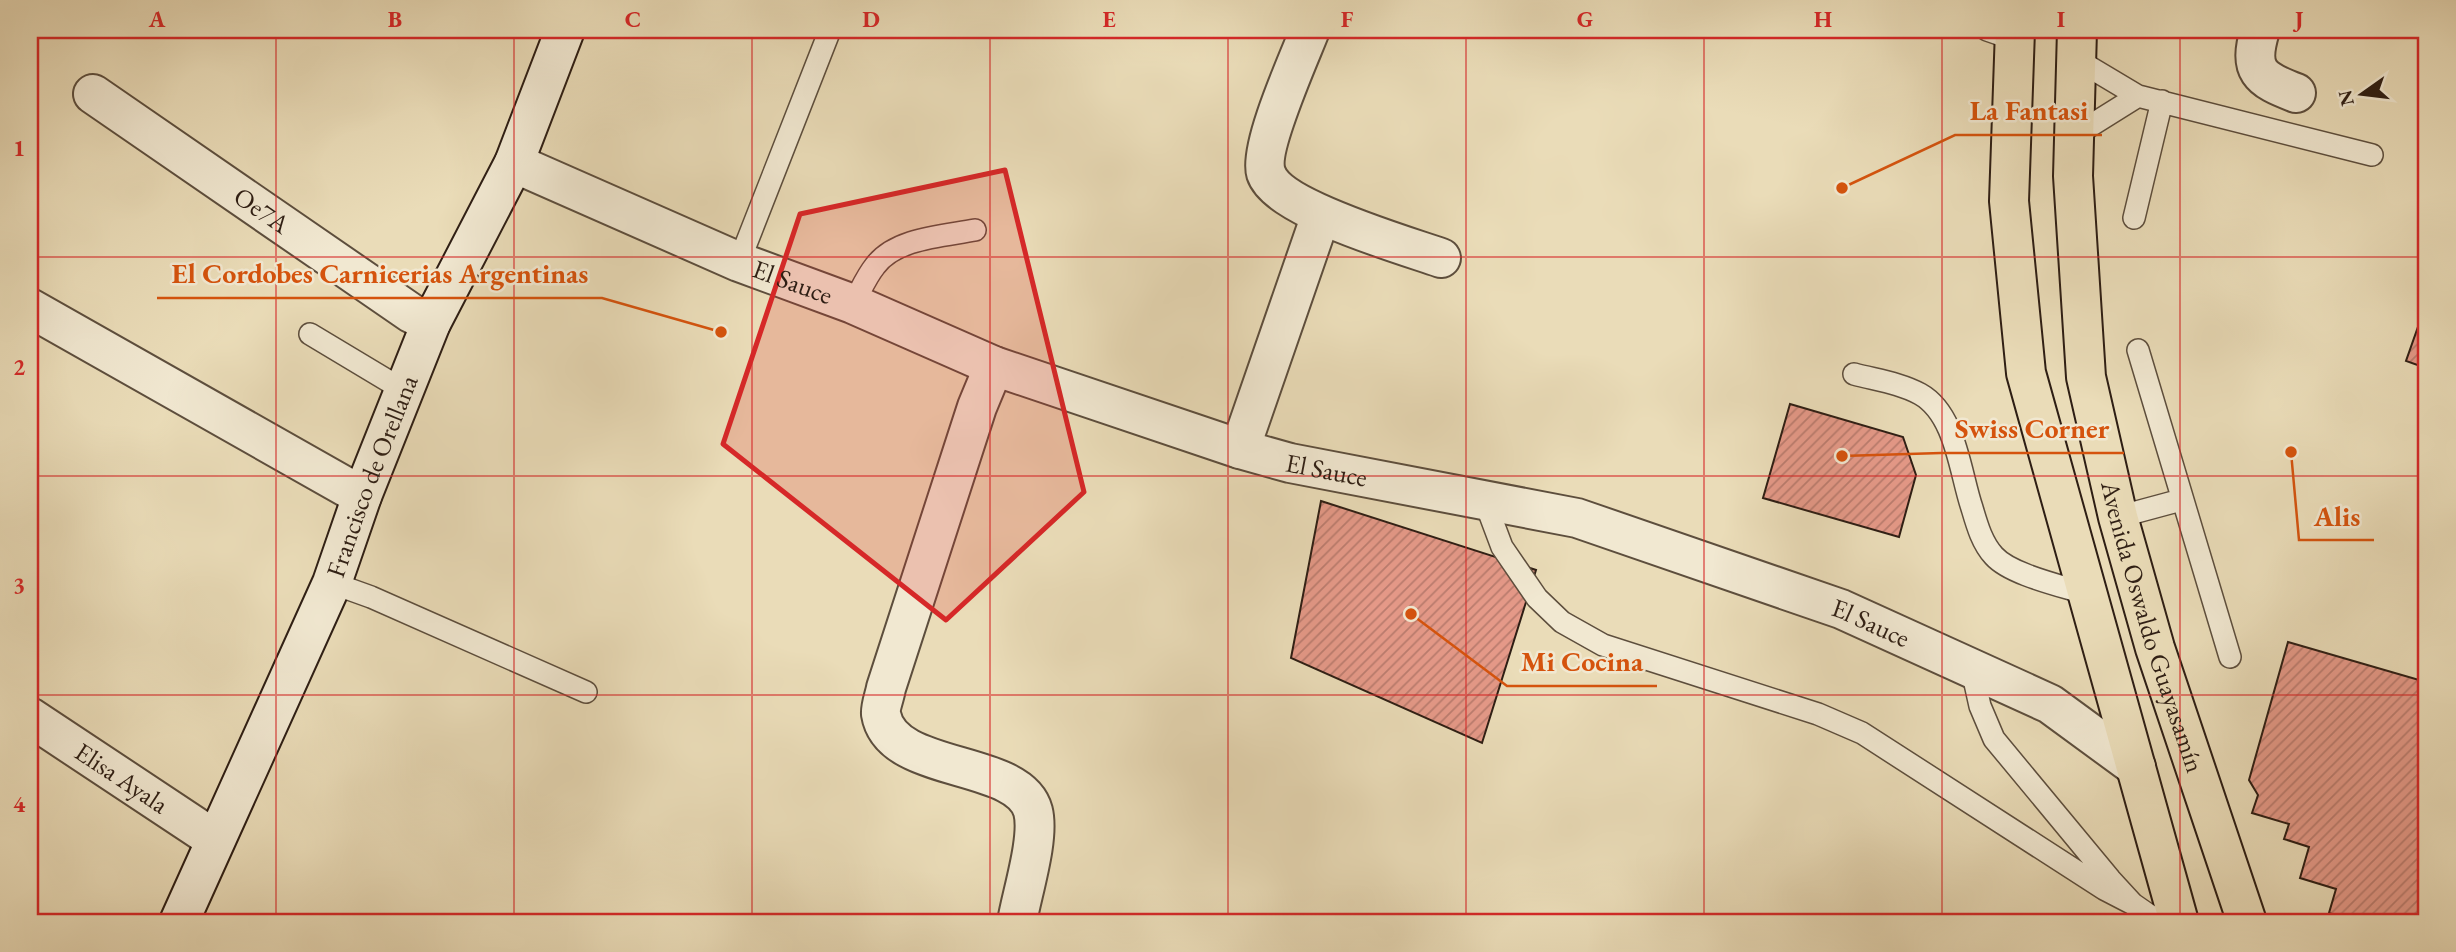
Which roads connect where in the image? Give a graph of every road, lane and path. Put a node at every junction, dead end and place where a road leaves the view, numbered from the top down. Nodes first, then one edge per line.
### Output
1 (565, 30) edge
2 (830, 30) edge
3 (1310, 30) edge
4 (2260, 30) edge
5 (2005, 33) edge
6 (2077, 44) edge
7 (2296, 93) dead end
8 (93, 94) dead end
9 (2138, 96) junction
10 (2162, 101) junction
11 (2074, 136) junction
12 (2372, 155) dead end
13 (514, 163) junction
14 (1321, 215) junction
15 (2134, 218) dead end
16 (975, 230) dead end
17 (1441, 258) dead end
18 (739, 262) junction
19 (853, 304) junction
20 (30, 308) edge
21 (431, 323) junction
22 (310, 334) dead end
23 (2138, 350) dead end
24 (994, 366) junction
25 (1854, 374) dead end
26 (405, 391) junction
27 (1240, 449) junction
28 (362, 496) junction
29 (1483, 499) junction
30 (2181, 500) junction
31 (2118, 517) junction
32 (332, 583) junction
33 (2087, 594) junction
34 (2231, 657) dead end
35 (1972, 670) junction
36 (586, 692) dead end
37 (30, 717) edge
38 (2136, 767) junction
39 (214, 839) junction
40 (2133, 904) junction
41 (179, 922) edge
42 (1017, 922) edge
43 (2159, 922) edge
44 (2179, 922) edge
45 (2247, 922) edge

1 - 13 street, Francisco de Orellana
2 - 18 lane
3 - 14 street
4 - 7 street
5 - 33 main road, Avenida Oswaldo Guayasamín
6 - 9 lane
6 - 11 main road, Avenida Oswaldo Guayasamín
8 - 21 street, Oe7A
9 - 10 lane
9 - 11 lane
10 - 12 lane
10 - 15 lane
11 - 31 main road, Avenida Oswaldo Guayasamín
13 - 18 street, El Sauce
13 - 21 street, Francisco de Orellana
14 - 17 street
14 - 27 street
16 - 19 lane
18 - 19 street, El Sauce
19 - 24 street, El Sauce
20 - 28 street
21 - 26 street, Francisco de Orellana
22 - 26 lane
23 - 30 lane
24 - 27 street, El Sauce
24 - 42 street
25 - 33 lane
26 - 28 street, Francisco de Orellana
27 - 29 street, El Sauce
28 - 32 street, Francisco de Orellana
29 - 35 street, El Sauce
29 - 40 lane
30 - 31 lane
30 - 34 lane
31 - 45 main road, Avenida Oswaldo Guayasamín
32 - 36 lane
32 - 39 street, Francisco de Orellana
33 - 38 main road, Avenida Oswaldo Guayasamín
35 - 38 street, El Sauce
35 - 40 lane
37 - 39 street, Elisa Ayala
38 - 44 main road, Avenida Oswaldo Guayasamín
39 - 41 street, Francisco de Orellana
40 - 43 lane

